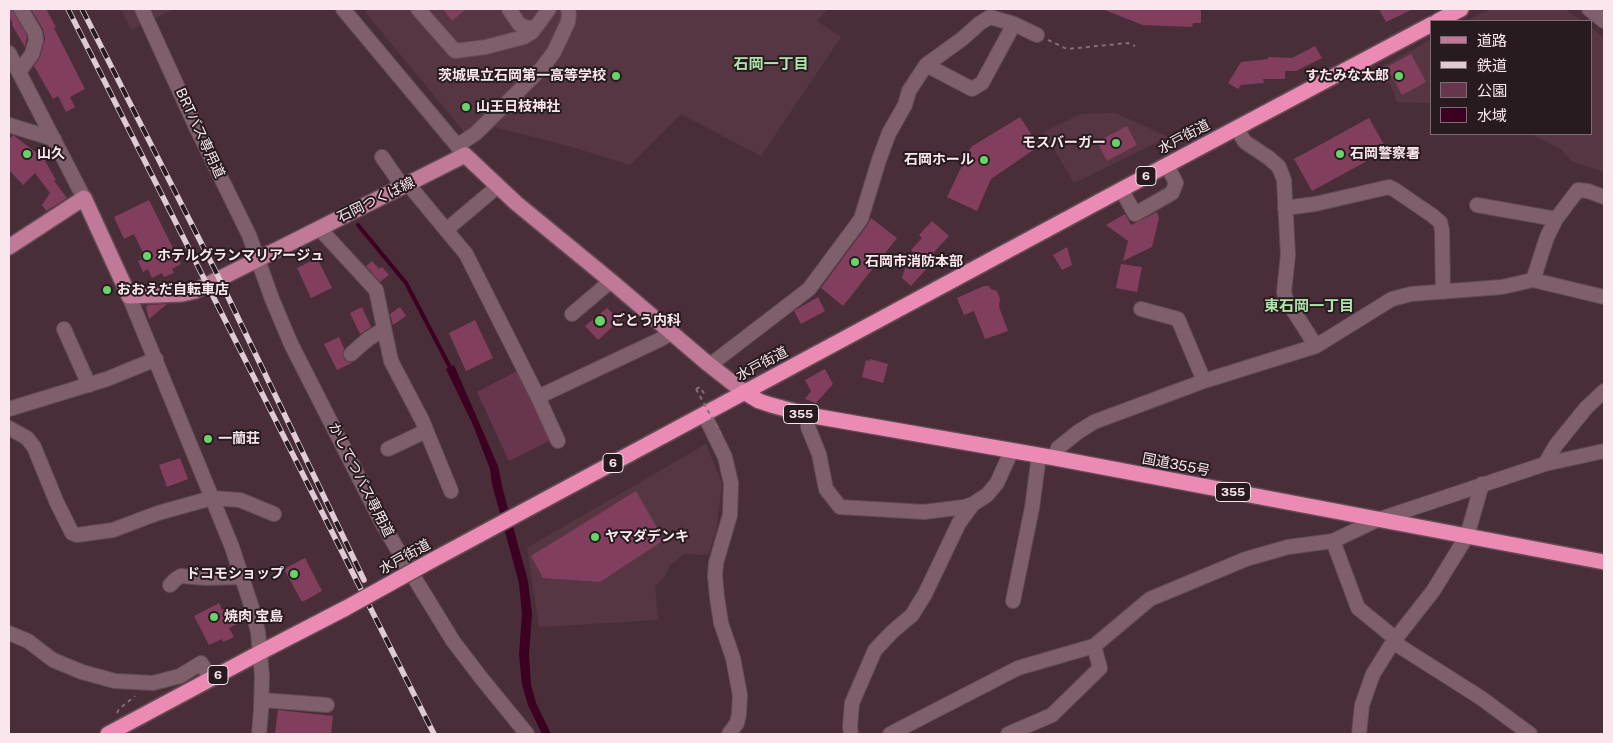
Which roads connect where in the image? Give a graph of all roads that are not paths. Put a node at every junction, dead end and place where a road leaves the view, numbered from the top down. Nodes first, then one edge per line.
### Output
1 (21, 9) edge
2 (142, 9) edge
3 (343, 9) edge
4 (418, 9) edge
5 (509, 9) edge
6 (549, 9) edge
7 (568, 9) edge
8 (1461, 9) edge
9 (1589, 9) edge
10 (1440, 20) edge
11 (1604, 21) edge
12 (1014, 24) junction
13 (1430, 25) edge
14 (536, 27) junction
15 (1038, 35) road end
16 (9, 53) edge
17 (926, 66) junction
18 (19, 72) junction
19 (9, 125) edge
20 (1236, 128) junction
21 (54, 139) junction
22 (461, 151) junction
23 (382, 157) dead end
24 (1167, 165) junction
25 (405, 185) junction
26 (497, 187) junction
27 (1121, 189) junction
28 (1604, 197) edge
29 (84, 198) junction
30 (1477, 206) dead end
31 (1286, 208) junction
32 (1556, 219) junction
33 (319, 228) junction
34 (446, 230) junction
35 (9, 247) edge
36 (257, 258) junction
37 (1533, 280) junction
38 (611, 281) junction
39 (1443, 292) junction
40 (129, 296) junction
41 (1604, 297) edge
42 (1140, 309) dead end
43 (572, 314) dead end
44 (64, 329) dead end
45 (384, 329) junction
46 (671, 333) junction
47 (1316, 346) junction
48 (351, 354) dead end
49 (156, 359) junction
50 (710, 365) junction
51 (1204, 381) junction
52 (89, 385) junction
53 (1604, 391) edge
54 (744, 392) junction
55 (538, 396) junction
56 (9, 409) edge
57 (704, 414) junction
58 (808, 415) junction
59 (9, 428) edge
60 (426, 431) junction
61 (558, 441) dead end
62 (388, 449) dead end
63 (1012, 450) junction
64 (1604, 451) edge
65 (1047, 457) junction
66 (1545, 464) junction
67 (1482, 484) junction
68 (451, 491) dead end
69 (212, 498) junction
70 (973, 504) junction
71 (274, 514) dead end
72 (1377, 520) junction
73 (1467, 536) junction
74 (1333, 541) junction
75 (1604, 562) edge
76 (242, 577) junction
77 (170, 585) dead end
78 (1013, 601) dead end
79 (9, 632) edge
80 (1394, 641) junction
81 (1094, 646) junction
82 (261, 652) junction
83 (210, 679) junction
84 (262, 700) junction
85 (327, 705) dead end
86 (108, 734) edge
87 (259, 734) edge
88 (527, 734) edge
89 (729, 734) edge
90 (851, 734) edge
91 (890, 734) edge
92 (1008, 734) edge
93 (1359, 734) edge
94 (1530, 734) edge

1 - 18 street
2 - 36 street, BRTバス専用道
3 - 22 street
4 - 14 street
5 - 14 street
6 - 14 street
7 - 22 street
8 - 10 highway
9 - 11 street
12 - 15 street
12 - 17 street
12 - 17 street
13 - 20 highway, 水戸街道 / 6
16 - 18 street
17 - 50 street
18 - 21 street
19 - 21 street
20 - 24 highway, 水戸街道 / 6
20 - 31 street
21 - 29 street
22 - 25 main road, 石岡つくば線
22 - 26 main road
23 - 25 street
24 - 27 highway, 水戸街道 / 6
24 - 27 street
25 - 33 main road, 石岡つくば線
25 - 34 street
26 - 34 street
26 - 38 main road
27 - 54 highway, 水戸街道 / 6
28 - 32 street
29 - 35 main road
29 - 40 main road
30 - 32 street
31 - 39 street
31 - 47 street
32 - 37 street
33 - 36 main road, 石岡つくば線
33 - 45 street
34 - 55 street
36 - 40 main road, 石岡つくば線
36 - 88 street, かしてつバス専用道
37 - 39 street
37 - 41 street
38 - 43 street
38 - 46 main road
39 - 47 street
40 - 49 street
42 - 51 street
44 - 52 street
45 - 48 street
45 - 60 street
46 - 50 main road
46 - 55 street
47 - 51 street
49 - 52 street
49 - 69 street
50 - 54 main road
51 - 65 street
52 - 56 street
53 - 66 street
54 - 57 highway, 水戸街道 / 6
54 - 58 highway, 国道355号 / 355
55 - 61 street
57 - 82 highway, 水戸街道 / 6, bridge
57 - 89 street
58 - 63 highway, 国道355号 / 355
58 - 70 street
59 - 69 street
60 - 62 street
60 - 68 street
63 - 65 highway, 国道355号 / 355
63 - 70 street
64 - 66 street
65 - 72 highway, 国道355号 / 355
65 - 78 street
66 - 67 street
67 - 72 street
67 - 73 street
69 - 71 street
69 - 76 street
70 - 90 street
72 - 73 highway, 国道355号 / 355
72 - 74 street
73 - 75 highway, 国道355号 / 355
73 - 80 street
74 - 80 street
74 - 81 street
76 - 77 street
76 - 82 street
79 - 83 street
80 - 93 street
80 - 94 street
81 - 91 street
81 - 92 street
82 - 83 highway, 水戸街道 / 6
82 - 84 street
83 - 86 highway, 水戸街道 / 6
84 - 85 street
84 - 87 street

